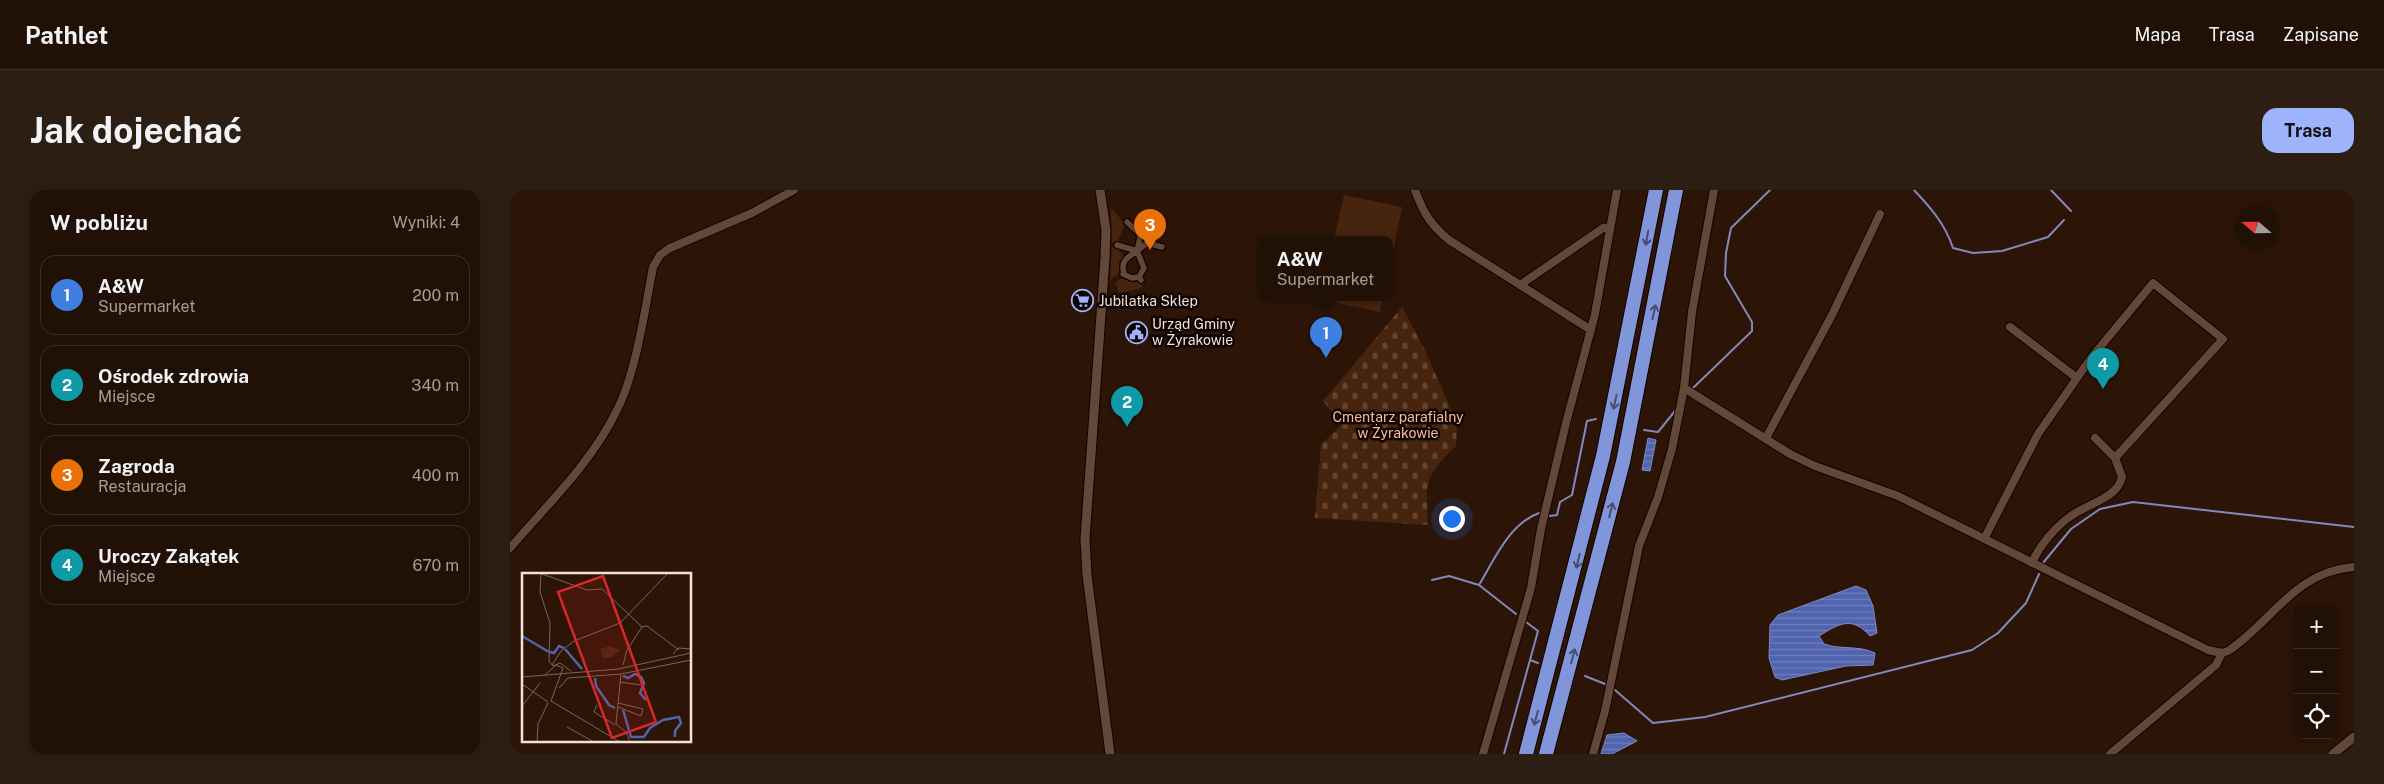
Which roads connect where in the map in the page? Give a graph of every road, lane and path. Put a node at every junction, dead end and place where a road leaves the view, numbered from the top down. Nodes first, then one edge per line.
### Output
1 (794, 190) edge
2 (1100, 190) edge
3 (1415, 190) edge
4 (1617, 190) edge
5 (1656, 190) edge
6 (1676, 190) edge
7 (1714, 190) edge
8 (1880, 214) dead end
9 (1145, 215) dead end
10 (1126, 222) dead end
11 (1610, 227) junction
12 (1158, 229) dead end
13 (1141, 235) junction
14 (1117, 245) dead end
15 (1162, 247) dead end
16 (1137, 251) junction
17 (1520, 285) junction
18 (2010, 326) dead end
19 (1591, 330) junction
20 (2077, 378) junction
21 (1684, 388) junction
22 (1766, 438) junction
23 (2095, 438) dead end
24 (2115, 458) junction
25 (1984, 539) junction
26 (510, 548) edge
27 (2032, 563) junction
28 (2354, 567) edge
29 (2222, 652) junction
30 (2354, 737) edge
31 (1110, 754) edge
32 (1483, 754) edge
33 (1526, 754) edge
34 (1546, 754) edge
35 (1593, 754) edge
36 (2110, 754) edge
37 (2334, 754) edge

1 - 26 street
2 - 31 street
3 - 17 street
4 - 11 street
5 -> 33 highway
34 -> 6 highway
7 - 21 street
8 - 22 street
9 - 13 street
10 - 13 street
11 - 17 street
11 - 19 street
12 - 13 street
13 - 16 street
14 - 16 street
15 - 16 street
16 - 16 street
17 - 19 street
18 - 20 street
19 - 32 street
20 - 24 street
20 - 25 street
21 - 22 street
21 - 35 street
22 - 25 street
23 - 24 street
24 - 27 street
25 - 27 street
27 - 29 street
28 - 29 street
29 - 36 street
30 - 37 street

